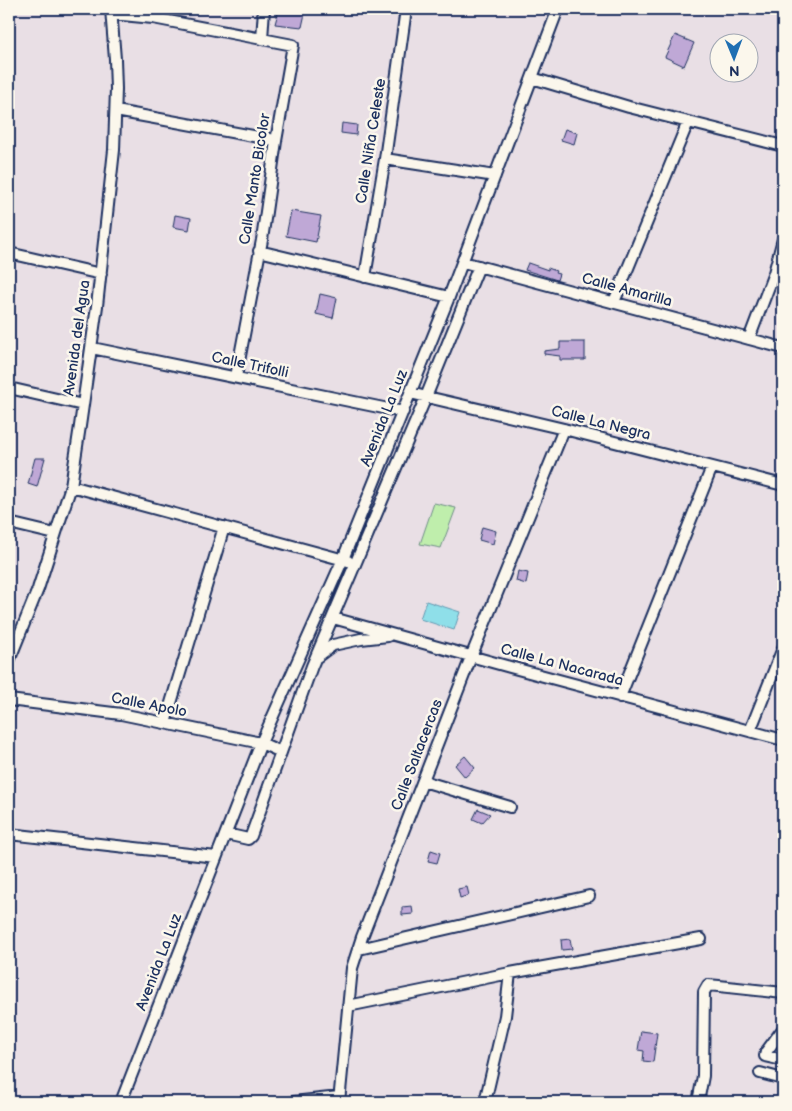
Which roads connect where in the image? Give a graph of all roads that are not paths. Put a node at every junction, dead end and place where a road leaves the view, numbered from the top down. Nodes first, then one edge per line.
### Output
1 (264, 9) edge
2 (406, 9) edge
3 (558, 9) edge
4 (111, 12) edge
5 (262, 39) junction
6 (532, 78) junction
7 (116, 111) junction
8 (688, 122) junction
9 (276, 141) junction
10 (783, 146) edge
11 (385, 159) junction
12 (495, 176) junction
13 (783, 239) edge
14 (259, 252) junction
15 (9, 253) edge
16 (463, 262) junction
17 (479, 266) junction
18 (101, 274) junction
19 (365, 277) junction
20 (449, 296) junction
21 (614, 302) junction
22 (749, 339) junction
23 (92, 348) junction
24 (783, 348) edge
25 (236, 377) junction
26 (9, 388) edge
27 (410, 393) junction
28 (426, 397) junction
29 (83, 405) junction
30 (403, 412) junction
31 (564, 429) junction
32 (712, 467) junction
33 (783, 485) edge
34 (71, 486) junction
35 (9, 523) edge
36 (224, 527) junction
37 (56, 534) junction
38 (343, 559) junction
39 (356, 563) junction
40 (333, 618) junction
41 (394, 635) junction
42 (783, 648) edge
43 (471, 656) junction
44 (9, 661) edge
45 (314, 663) junction
46 (291, 677) junction
47 (620, 697) junction
48 (9, 700) edge
49 (165, 723) junction
50 (750, 731) junction
51 (783, 740) edge
52 (261, 743) junction
53 (281, 752) junction
54 (424, 781) junction
55 (510, 807) dead end
56 (9, 834) edge
57 (226, 834) junction
58 (216, 857) junction
59 (589, 896) dead end
60 (701, 939) dead end
61 (359, 949) junction
62 (510, 973) junction
63 (783, 993) edge
64 (348, 1006) junction
65 (783, 1029) edge
66 (783, 1060) edge
67 (760, 1073) dead end
68 (783, 1079) edge
69 (339, 1099) edge
70 (121, 1102) edge
71 (293, 1102) edge
72 (485, 1102) edge
73 (698, 1102) edge

1 - 5 street
2 - 11 street, Calle Niña Celeste
3 - 6 street, Avenida La Luz
4 - 5 street
4 - 7 street, Avenida del Agua
5 - 9 street, Calle Manto Bicolor
6 - 8 street
6 - 12 street, Avenida La Luz
7 - 9 street
7 - 18 street, Avenida del Agua
8 - 10 street
8 - 21 street
9 - 14 street, Calle Manto Bicolor
11 - 12 street
11 - 19 street, Calle Niña Celeste
12 - 16 street, Avenida La Luz
13 - 22 street
14 - 19 street
14 - 25 street, Calle Manto Bicolor
15 - 18 street
16 - 17 street, Calle Amarilla
16 - 20 street, Avenida La Luz
17 - 21 street, Calle Amarilla
17 - 28 street, Avenida La Luz
18 - 23 street, Avenida del Agua
19 - 20 street
20 - 27 street, Avenida La Luz
21 - 22 street, Calle Amarilla
22 - 24 street, Calle Amarilla
23 - 25 street, Calle Trifolli
23 - 29 street, Avenida del Agua
25 - 30 street, Calle Trifolli
26 - 29 street
27 - 28 street, Calle La Negra
27 - 30 street, Avenida La Luz
28 - 31 street, Calle La Negra
28 - 39 street, Avenida La Luz
29 - 34 street, Avenida del Agua
30 - 38 street, Avenida La Luz
31 - 32 street, Calle La Negra
31 - 43 street, Calle Saltacercas
32 - 33 street, Calle La Negra
32 - 47 street
34 - 36 street
34 - 37 street, Avenida del Agua
35 - 37 street
36 - 38 street
36 - 49 street
37 - 44 street, Avenida del Agua
38 - 39 street
38 - 46 street, Avenida La Luz
39 - 40 street, Avenida La Luz
40 - 41 street, Calle La Nacarada
40 - 45 street, Avenida La Luz
41 - 43 street, Calle La Nacarada
41 - 45 street
42 - 50 street
43 - 47 street, Calle La Nacarada
43 - 54 street, Calle Saltacercas
45 - 46 street
45 - 53 street, Avenida La Luz
46 - 52 street, Avenida La Luz
47 - 50 street, Calle La Nacarada
48 - 49 street, Calle Apolo
49 - 52 street, Calle Apolo
50 - 51 street, Calle La Nacarada
52 - 53 street, Calle Apolo
52 - 57 street, Avenida La Luz
53 - 57 street, Avenida La Luz
54 - 55 street
54 - 61 street, Calle Saltacercas
56 - 58 street
57 - 58 street, Avenida La Luz
58 - 70 street, Avenida La Luz
59 - 61 street
60 - 62 street
61 - 64 street, Calle Saltacercas
62 - 64 street
62 - 72 street
63 - 73 street
64 - 69 street, Calle Saltacercas
65 - 66 street
67 - 68 street
69 - 71 street

